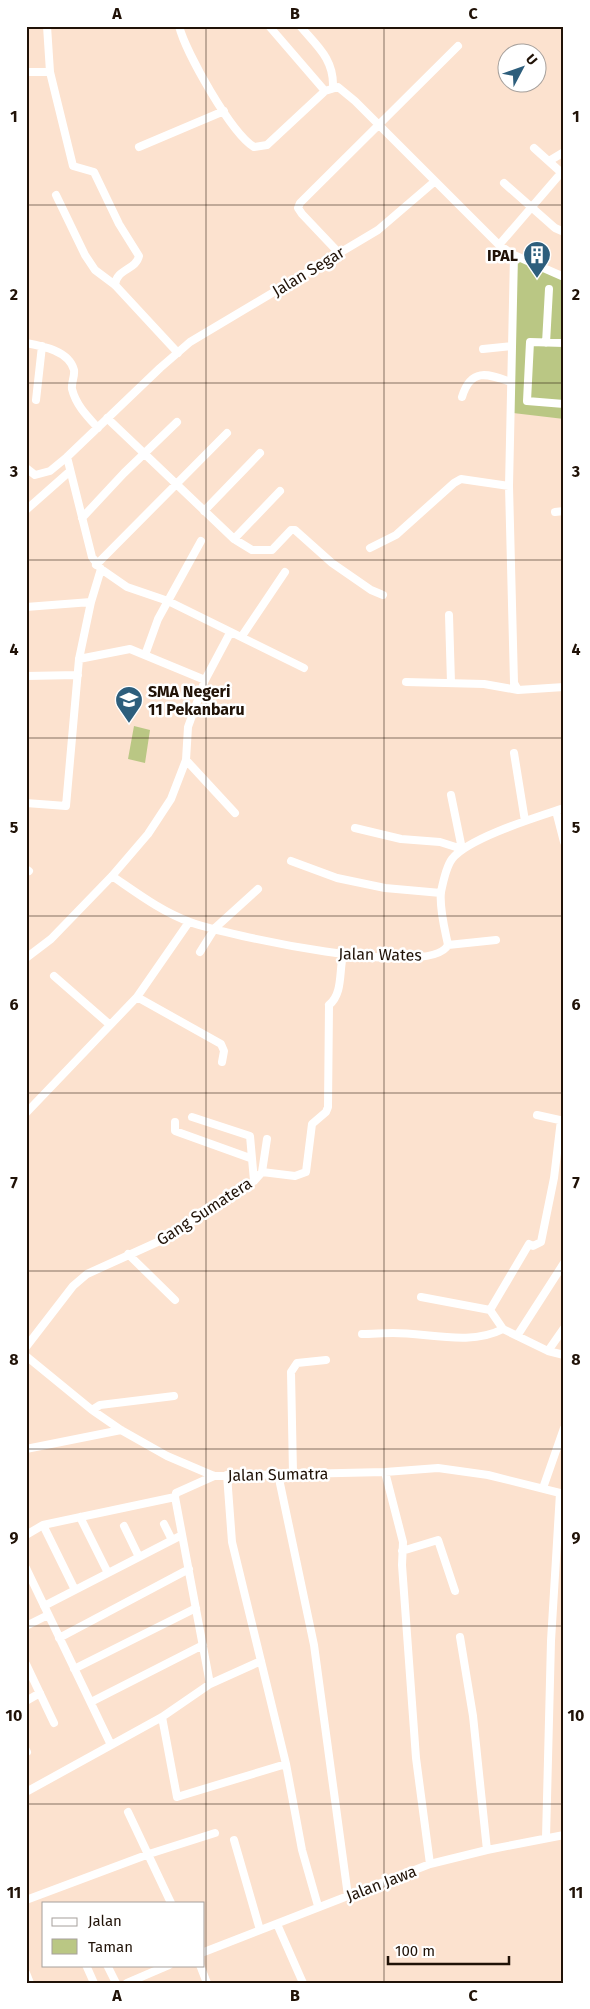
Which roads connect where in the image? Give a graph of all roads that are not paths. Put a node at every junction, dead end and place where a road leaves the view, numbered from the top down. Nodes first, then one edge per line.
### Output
1 (47, 26) edge
2 (179, 26) edge
3 (269, 26) edge
4 (300, 26) edge
5 (458, 46) dead end
6 (26, 72) edge
7 (50, 72) junction
8 (333, 87) junction
9 (325, 91) junction
10 (224, 111) junction
11 (379, 125) junction
12 (139, 147) dead end
13 (534, 148) dead end
14 (564, 152) edge
15 (549, 161) junction
16 (562, 174) edge
17 (433, 180) junction
18 (504, 183) dead end
19 (56, 195) dead end
20 (532, 207) junction
21 (564, 232) edge
22 (499, 246) junction
23 (338, 252) junction
24 (514, 255) junction
25 (564, 277) edge
26 (115, 285) junction
27 (549, 290) dead end
28 (546, 342) junction
29 (26, 343) edge
30 (564, 343) edge
31 (42, 346) junction
32 (512, 346) junction
33 (483, 349) dead end
34 (178, 353) junction
35 (511, 382) junction
36 (462, 397) dead end
37 (36, 400) dead end
38 (564, 404) edge
39 (107, 418) junction
40 (177, 422) dead end
41 (98, 428) junction
42 (227, 433) dead end
43 (260, 452) dead end
44 (143, 454) junction
45 (67, 458) junction
46 (26, 468) edge
47 (69, 472) junction
48 (175, 484) junction
49 (509, 486) junction
50 (280, 491) dead end
51 (26, 510) edge
52 (204, 511) junction
53 (564, 511) edge
54 (555, 512) dead end
55 (82, 518) junction
56 (234, 539) junction
57 (200, 541) dead end
58 (370, 548) dead end
59 (98, 567) junction
60 (285, 572) dead end
61 (383, 595) dead end
62 (168, 601) junction
63 (91, 602) junction
64 (26, 607) edge
65 (449, 615) dead end
66 (230, 633) junction
67 (242, 636) junction
68 (145, 655) junction
69 (79, 659) junction
70 (304, 668) dead end
71 (78, 675) junction
72 (26, 676) edge
73 (204, 680) junction
74 (406, 682) dead end
75 (451, 683) junction
76 (564, 688) edge
77 (518, 690) junction
78 (514, 753) dead end
79 (186, 760) junction
80 (451, 795) dead end
81 (26, 803) edge
82 (560, 810) edge
83 (235, 813) dead end
84 (525, 821) junction
85 (355, 828) dead end
86 (564, 842) edge
87 (462, 849) junction
88 (291, 861) dead end
89 (112, 876) junction
90 (258, 889) dead end
91 (441, 893) junction
92 (189, 922) junction
93 (215, 928) junction
94 (496, 940) dead end
95 (448, 946) junction
96 (200, 952) dead end
97 (343, 955) junction
98 (26, 958) edge
99 (54, 976) dead end
100 (137, 997) junction
101 (109, 1024) junction
102 (222, 1062) dead end
103 (26, 1112) edge
104 (537, 1115) dead end
105 (192, 1116) dead end
106 (562, 1120) edge
107 (175, 1122) dead end
108 (267, 1138) dead end
109 (250, 1158) junction
110 (262, 1172) junction
111 (254, 1181) junction
112 (128, 1254) junction
113 (564, 1263) edge
114 (421, 1297) dead end
115 (175, 1300) dead end
116 (490, 1310) junction
117 (564, 1328) edge
118 (503, 1329) junction
119 (362, 1334) dead end
120 (517, 1336) junction
121 (26, 1348) edge
122 (548, 1351) junction
123 (564, 1355) edge
124 (26, 1356) edge
125 (326, 1360) dead end
126 (174, 1396) dead end
127 (92, 1410) junction
128 (564, 1428) edge
129 (121, 1430) junction
130 (26, 1449) edge
131 (384, 1472) junction
132 (293, 1473) junction
133 (278, 1474) junction
134 (227, 1475) junction
135 (214, 1476) junction
136 (543, 1488) junction
137 (562, 1493) edge
138 (175, 1496) junction
139 (80, 1517) junction
140 (43, 1524) junction
141 (164, 1524) dead end
142 (124, 1526) dead end
143 (182, 1535) junction
144 (26, 1536) edge
145 (172, 1540) junction
146 (402, 1551) junction
147 (139, 1557) junction
148 (26, 1568) edge
149 (189, 1569) junction
150 (108, 1573) junction
151 (75, 1590) junction
152 (455, 1591) dead end
153 (44, 1606) junction
154 (196, 1608) junction
155 (48, 1615) junction
156 (26, 1626) edge
157 (460, 1637) dead end
158 (59, 1638) junction
159 (203, 1645) junction
160 (261, 1660) junction
161 (26, 1664) edge
162 (74, 1669) junction
163 (210, 1684) junction
164 (40, 1693) junction
165 (26, 1701) edge
166 (91, 1702) junction
167 (162, 1717) junction
168 (54, 1723) dead end
169 (111, 1745) junction
170 (286, 1764) junction
171 (26, 1792) edge
172 (128, 1812) dead end
173 (215, 1833) dead end
174 (564, 1835) edge
175 (546, 1838) junction
176 (234, 1840) dead end
177 (487, 1850) junction
178 (149, 1854) junction
179 (430, 1864) junction
180 (348, 1896) junction
181 (26, 1900) edge
182 (171, 1902) edge
183 (318, 1906) junction
184 (277, 1924) junction
185 (260, 1930) junction
186 (205, 1952) edge
187 (86, 1966) edge
188 (108, 1966) edge
189 (167, 1966) edge
190 (200, 1966) edge
191 (26, 1973) edge
192 (30, 1983) edge
193 (94, 1983) edge
194 (116, 1983) edge
195 (127, 1983) edge
196 (207, 1983) edge
197 (303, 1983) edge

1 - 7 street
2 - 10 street
3 - 9 street
4 - 8 street
5 - 11 street
6 - 7 street
7 - 26 street
8 - 9 street
8 - 11 street
9 - 10 street
10 - 12 street
11 - 17 street
11 - 23 street
13 - 15 street
14 - 15 street
15 - 16 street
16 - 20 street
17 - 22 street
17 - 23 street, Jalan Segar
18 - 20 street
19 - 26 street
20 - 21 street
20 - 22 street
22 - 24 street
23 - 34 street, Jalan Segar
24 - 25 street
24 - 32 street
26 - 34 street
27 - 28 street
28 - 30 street
28 - 38 street
29 - 31 street
31 - 37 street
31 - 41 street
32 - 33 street
32 - 35 street
34 - 39 street, Jalan Segar
35 - 36 street
35 - 49 street
39 - 41 street, Jalan Segar
39 - 44 street
40 - 44 street
41 - 45 street, Jalan Segar
42 - 48 street
43 - 52 street
44 - 48 street
44 - 55 street
45 - 46 street, Jalan Segar
45 - 47 street
47 - 51 street
47 - 55 street
48 - 52 street
48 - 59 street
49 - 58 street
49 - 77 street
50 - 56 street
52 - 56 street
53 - 54 street
55 - 59 street
56 - 61 street
57 - 62 street
59 - 62 street
59 - 63 street
60 - 67 street
62 - 66 street
62 - 68 street
63 - 64 street
63 - 69 street
65 - 75 street
66 - 67 street
66 - 73 street
67 - 70 street
68 - 69 street
68 - 73 street
69 - 71 street
71 - 72 street
71 - 81 street
73 - 79 street
74 - 75 street
75 - 77 street
76 - 77 street
78 - 84 street
79 - 83 street
79 - 89 street
80 - 87 street
82 - 84 street
82 - 86 street
84 - 87 street
85 - 87 street
87 - 91 street
88 - 91 street
89 - 92 street, Jalan Wates
89 - 98 street
90 - 93 street
91 - 95 street
92 - 93 street, Jalan Wates
92 - 100 street
93 - 96 street
93 - 97 street, Jalan Wates
94 - 95 street, Jalan Wates
95 - 97 street, Jalan Wates
97 - 110 street, Gang Sumatera
99 - 101 street
100 - 101 street
100 - 102 street
101 - 103 street
104 - 106 street
105 - 109 street
106 - 116 street
107 - 109 street
108 - 110 street
109 - 111 street
110 - 111 street, Gang Sumatera
111 - 112 street, Gang Sumatera
112 - 115 street
112 - 121 street, Gang Sumatera
113 - 120 street
114 - 116 street
116 - 118 street
117 - 122 street
118 - 119 street
118 - 120 street
120 - 122 street
122 - 123 street
124 - 127 street, Jalan Sumatra
125 - 132 street
126 - 127 street
127 - 129 street, Jalan Sumatra
128 - 136 street
129 - 130 street
129 - 135 street, Jalan Sumatra
131 - 132 street, Jalan Sumatra
131 - 136 street, Jalan Sumatra
131 - 146 street
132 - 133 street, Jalan Sumatra
133 - 134 street, Jalan Sumatra
133 - 180 street
134 - 135 street, Jalan Sumatra
134 - 160 street
135 - 138 street
136 - 137 street, Jalan Sumatra
137 - 175 street
138 - 139 street
138 - 143 street
139 - 140 street
139 - 150 street
140 - 144 street
140 - 151 street
141 - 145 street
142 - 147 street
143 - 145 street
143 - 149 street
145 - 147 street
146 - 152 street
146 - 179 street
147 - 150 street
148 - 153 street
149 - 154 street
149 - 158 street
150 - 151 street
151 - 153 street
153 - 155 street
154 - 159 street
154 - 162 street
155 - 156 street
155 - 158 street
157 - 177 street
158 - 162 street
159 - 163 street
159 - 166 street
160 - 163 street
160 - 170 street
161 - 164 street
162 - 166 street
163 - 167 street
164 - 165 street
164 - 168 street
166 - 169 street
167 - 169 street
167 - 170 street
169 - 171 street
170 - 183 street
172 - 178 street
173 - 178 street
174 - 175 street, Jalan Jawa
175 - 177 street, Jalan Jawa
176 - 185 street
177 - 179 street, Jalan Jawa
178 - 181 street
178 - 182 street
179 - 180 street, Jalan Jawa
180 - 183 street, Jalan Jawa
183 - 184 street, Jalan Jawa
184 - 185 street, Jalan Jawa
184 - 197 street
185 - 186 street, Jalan Jawa
187 - 193 street
188 - 194 street
189 - 195 street
190 - 196 street
191 - 192 street

